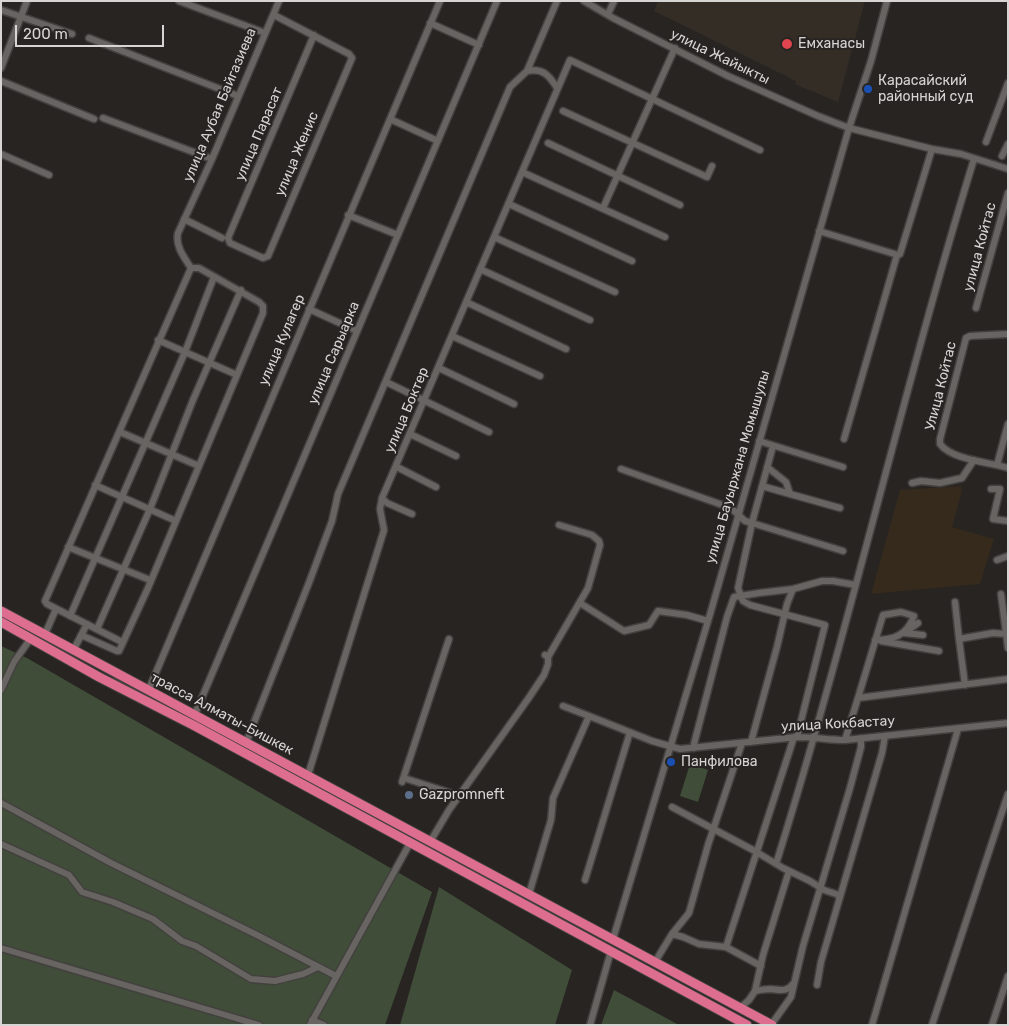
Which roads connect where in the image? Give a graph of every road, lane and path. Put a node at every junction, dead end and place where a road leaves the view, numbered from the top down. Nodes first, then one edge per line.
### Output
1 (27, 1) edge
2 (180, 1) edge
3 (279, 1) edge
4 (440, 1) edge
5 (497, 1) edge
6 (557, 1) edge
7 (584, 1) edge
8 (614, 1) edge
9 (887, 1) edge
10 (1, 10) edge
11 (608, 14) junction
12 (274, 15) junction
13 (20, 17) junction
14 (430, 23) junction
15 (265, 33) junction
16 (72, 34) dead end
17 (314, 35) junction
18 (89, 38) dead end
19 (479, 45) junction
20 (675, 48) junction
21 (1, 68) edge
22 (527, 71) junction
23 (1, 81) edge
24 (1008, 82) edge
25 (557, 88) junction
26 (238, 96) junction
27 (652, 99) junction
28 (563, 111) dead end
29 (103, 118) dead end
30 (94, 119) dead end
31 (390, 119) junction
32 (849, 128) junction
33 (438, 141) junction
34 (632, 142) junction
35 (986, 142) dead end
36 (548, 143) dead end
37 (1008, 144) edge
38 (932, 149) junction
39 (760, 150) dead end
40 (1, 154) edge
41 (1002, 156) dead end
42 (212, 159) junction
43 (974, 159) junction
44 (712, 166) dead end
45 (1008, 169) edge
46 (522, 172) junction
47 (49, 175) dead end
48 (617, 175) junction
49 (1008, 193) edge
50 (509, 204) junction
51 (680, 205) dead end
52 (603, 208) junction
53 (348, 215) junction
54 (184, 219) junction
55 (819, 231) junction
56 (398, 235) junction
57 (494, 237) junction
58 (665, 237) dead end
59 (222, 238) dead end
60 (897, 255) junction
61 (263, 258) joint
62 (632, 260) dead end
63 (191, 268) junction
64 (480, 269) junction
65 (214, 276) junction
66 (241, 290) junction
67 (615, 292) dead end
68 (466, 302) junction
69 (976, 308) dead end
70 (309, 309) junction
71 (590, 320) dead end
72 (357, 331) junction
73 (1008, 334) edge
74 (452, 336) junction
75 (158, 340) junction
76 (566, 349) dead end
77 (185, 352) junction
78 (210, 363) junction
79 (439, 368) junction
80 (237, 375) junction
81 (540, 376) dead end
82 (386, 382) junction
83 (424, 401) junction
84 (514, 404) dead end
85 (1008, 424) edge
86 (120, 432) junction
87 (489, 432) dead end
88 (410, 434) junction
89 (844, 439) dead end
90 (758, 441) junction
91 (146, 443) junction
92 (773, 446) junction
93 (172, 454) junction
94 (456, 456) dead end
95 (974, 460) junction
96 (997, 465) junction
97 (199, 466) junction
98 (397, 467) junction
99 (767, 467) junction
100 (843, 467) dead end
101 (1008, 468) edge
102 (621, 469) dead end
103 (912, 483) dead end
104 (95, 485) junction
105 (436, 486) dead end
106 (762, 486) junction
107 (991, 489) dead end
108 (790, 494) junction
109 (121, 497) junction
110 (382, 498) junction
111 (840, 508) dead end
112 (150, 509) junction
113 (412, 514) dead end
114 (738, 515) junction
115 (176, 521) junction
116 (744, 521) junction
117 (1008, 521) edge
118 (752, 523) junction
119 (735, 524) junction
120 (559, 525) dead end
121 (68, 547) junction
122 (843, 551) dead end
123 (1008, 556) edge
124 (95, 558) junction
125 (997, 560) dead end
126 (122, 569) junction
127 (150, 580) junction
128 (856, 585) junction
129 (793, 589) junction
130 (1001, 594) dead end
131 (739, 596) junction
132 (955, 602) dead end
133 (580, 603) junction
134 (1, 605) edge
135 (56, 609) junction
136 (5, 613) edge
137 (785, 615) junction
138 (70, 616) junction
139 (708, 621) junction
140 (1, 622) edge
141 (918, 623) dead end
142 (87, 624) junction
143 (97, 629) junction
144 (904, 633) junction
145 (45, 634) junction
146 (1006, 634) junction
147 (81, 635) junction
148 (923, 635) dead end
149 (30, 638) junction
150 (449, 639) dead end
151 (959, 639) junction
152 (875, 640) junction
153 (122, 642) junction
154 (1008, 648) edge
155 (74, 650) junction
156 (939, 651) dead end
157 (105, 666) junction
158 (99, 677) junction
159 (1008, 679) edge
160 (965, 685) junction
161 (149, 689) junction
162 (1, 690) edge
163 (858, 698) junction
164 (563, 706) dead end
165 (195, 714) junction
166 (589, 716) junction
167 (1008, 723) edge
168 (958, 729) junction
169 (630, 732) junction
170 (885, 736) junction
171 (796, 737) junction
172 (814, 738) junction
173 (861, 738) junction
174 (845, 740) junction
175 (246, 742) junction
176 (751, 742) junction
177 (742, 743) junction
178 (670, 747) junction
179 (694, 748) junction
180 (308, 775) junction
181 (461, 794) junction
182 (1008, 794) edge
183 (348, 797) junction
184 (1, 803) edge
185 (342, 807) junction
186 (672, 807) dead end
187 (715, 830) junction
188 (430, 842) junction
189 (410, 843) junction
190 (1, 844) edge
191 (757, 852) junction
192 (776, 864) junction
193 (789, 871) junction
194 (585, 880) dead end
195 (821, 888) junction
196 (528, 894) junction
197 (840, 898) junction
198 (672, 934) junction
199 (613, 939) junction
200 (726, 947) junction
201 (1, 948) edge
202 (611, 952) junction
203 (655, 962) junction
204 (761, 966) junction
205 (318, 967) junction
206 (336, 976) junction
207 (1008, 976) edge
208 (794, 983) junction
209 (817, 984) dead end
210 (755, 991) junction
211 (1005, 994) edge
212 (740, 1008) junction
213 (311, 1022) edge
214 (259, 1025) edge
215 (324, 1025) edge
216 (590, 1025) edge
217 (747, 1025) edge
218 (772, 1025) edge
219 (872, 1025) edge
220 (932, 1025) edge
221 (992, 1025) edge

1 - 13 street
2 - 15 street
3 - 12 street, улица Аубая Байгазиева
4 - 14 street, улица Кулагер
5 - 19 street, улица Сарыарка
6 - 22 street
7 - 11 street, улица Жайыкты
8 - 11 street
9 - 32 street, улица Бауыржана Момышулы
10 - 13 street
11 - 20 street, улица Жайыкты
12 - 15 street, улица Аубая Байгазиева
12 - 17 street
13 - 16 street
13 - 21 street
14 - 19 street
14 - 31 street, улица Кулагер
15 - 26 street, улица Аубая Байгазиева
17 - 61 street, улица Парасат
17 - 61 street, улица Женис
18 - 26 street
19 - 33 street, улица Сарыарка
20 - 27 street
20 - 32 street, улица Жайыкты
22 - 25 street
22 - 82 street
23 - 30 street
24 - 35 street
25 - 27 street, улица Боктер
25 - 46 street, улица Боктер
26 - 42 street, улица Аубая Байгазиева
27 - 34 street
27 - 39 street
28 - 34 street
29 - 42 street
31 - 33 street
31 - 53 street, улица Кулагер
32 - 38 street, улица Жайыкты
32 - 55 street, улица Бауыржана Момышулы
33 - 56 street, улица Сарыарка
34 - 44 street
34 - 48 street
36 - 48 street
37 - 41 street
38 - 43 street, улица Жайыкты
38 - 60 street
40 - 47 street
42 - 54 street, улица Аубая Байгазиева
43 - 45 street, улица Жайыкты
43 - 128 street
46 - 50 street, улица Боктер
46 - 52 street
48 - 51 street
48 - 52 street
49 - 69 street, улица Койтас
50 - 57 street, улица Боктер
50 - 62 street
52 - 58 street
53 - 56 street
53 - 70 street, улица Кулагер
54 - 59 street
54 - 63 street, улица Аубая Байгазиева
55 - 60 street
55 - 90 street, улица Бауыржана Момышулы
56 - 72 street, улица Сарыарка
57 - 64 street, улица Боктер
57 - 67 street
60 - 89 street
63 - 65 street
63 - 75 street
64 - 68 street, улица Боктер
64 - 71 street
65 - 66 street
65 - 77 street
66 - 78 street
66 - 80 street
68 - 74 street, улица Боктер
68 - 76 street
70 - 72 street
70 - 161 street, улица Кулагер
72 - 165 street, улица Сарыарка
73 - 95 street, Улица Койтас
74 - 79 street, улица Боктер
74 - 81 street
75 - 77 street
75 - 86 street
77 - 78 street
77 - 91 street
78 - 80 street
78 - 93 street
79 - 83 street, улица Боктер
79 - 84 street
80 - 97 street
82 - 83 street
82 - 175 street
83 - 87 street
83 - 88 street, улица Боктер
85 - 96 street
86 - 91 street
86 - 104 street
88 - 94 street
88 - 98 street, улица Боктер
90 - 92 street
90 - 114 street, улица Бауыржана Момышулы
91 - 93 street
91 - 109 street
92 - 99 street
92 - 100 street
93 - 97 street
93 - 112 street
95 - 96 street, Улица Койтас
95 - 103 street
96 - 101 street
97 - 115 street
98 - 105 street
98 - 110 street, улица Боктер
99 - 106 street
99 - 108 street
102 - 114 street
104 - 109 street
104 - 121 street
106 - 108 street
106 - 118 street
107 - 117 street
108 - 111 street
109 - 112 street
109 - 124 street
110 - 113 street
110 - 180 street, улица Боктер
112 - 115 street
112 - 126 street
114 - 116 street
114 - 119 street, улица Бауыржана Момышулы
115 - 127 street
116 - 118 street
116 - 119 street
118 - 122 street
118 - 131 street
119 - 139 street, улица Бауыржана Момышулы
120 - 133 street
121 - 124 street
121 - 135 street
123 - 125 street
124 - 126 street
124 - 138 street
126 - 127 street
126 - 143 street
127 - 153 street
128 - 129 street
128 - 172 street
129 - 131 street
129 - 137 street
130 - 146 street
131 - 137 street
131 - 179 street
132 - 151 street
133 - 139 street
133 - 181 street
134 - 136 street
135 - 138 street
135 - 145 street
136 - 145 highway, трасса Алматы-Бишкек
137 - 171 street
137 - 176 street
138 - 142 street
139 - 178 street, улица Бауыржана Момышулы
140 - 149 highway, трасса Алматы-Бишкек
141 - 144 street
142 - 143 street
142 - 147 street
143 - 153 street
144 - 148 street
144 - 152 street
144 - 152 street
145 - 155 highway, трасса Алматы-Бишкек
146 - 151 street
146 - 154 street
147 - 153 street
147 - 155 street
149 - 158 highway, трасса Алматы-Бишкек
149 - 162 street
150 - 181 street
151 - 160 street
152 - 156 street
152 - 163 street
155 - 157 highway, трасса Алматы-Бишкек
157 - 158 highway
157 - 161 highway, трасса Алматы-Бишкек
158 - 185 highway, трасса Алматы-Бишкек
159 - 160 street
160 - 163 street
161 - 165 highway, трасса Алматы-Бишкек
163 - 174 street
164 - 166 street, улица Кокбастау
165 - 175 highway, трасса Алматы-Бишкек
166 - 169 street, улица Кокбастау
166 - 196 street
167 - 168 street, улица Кокбастау
168 - 170 street, улица Кокбастау
168 - 219 street
169 - 178 street, улица Кокбастау
169 - 194 street
170 - 173 street, улица Кокбастау
170 - 197 street
171 - 172 street, улица Кокбастау
171 - 176 street, улица Кокбастау
171 - 191 street
172 - 174 street, улица Кокбастау
172 - 192 street
173 - 174 street, улица Кокбастау
173 - 195 street
175 - 180 highway, трасса Алматы-Бишкек
176 - 177 street, улица Кокбастау
177 - 179 street, улица Кокбастау
177 - 187 street
178 - 179 street, улица Кокбастау
178 - 199 street, улица Бауыржана Момышулы
180 - 183 highway, трасса Алматы-Бишкек
181 - 188 street
182 - 220 street
183 - 185 highway
183 - 188 highway, трасса Алматы-Бишкек
184 - 205 street
185 - 189 highway, трасса Алматы-Бишкек
186 - 187 street
187 - 191 street
187 - 198 street
188 - 196 highway, трасса Алматы-Бишкек
189 - 202 highway, трасса Алматы-Бишкек
189 - 206 street
190 - 205 street
191 - 192 street
191 - 200 street
192 - 193 street
193 - 195 street
193 - 204 street
195 - 197 street
195 - 208 street
196 - 199 highway, трасса Алматы-Бишкек
197 - 209 street
198 - 200 street
198 - 203 street
199 - 203 highway, трасса Алматы-Бишкек
200 - 204 street
201 - 214 street
202 - 216 street
202 - 217 highway, трасса Алматы-Бишкек
203 - 212 highway, трасса Алматы-Бишкек
204 - 210 street
205 - 206 street
206 - 213 street
207 - 211 street
208 - 210 street
208 - 218 street
210 - 212 street
211 - 221 street
212 - 218 highway, трасса Алматы-Бишкек
213 - 215 street

